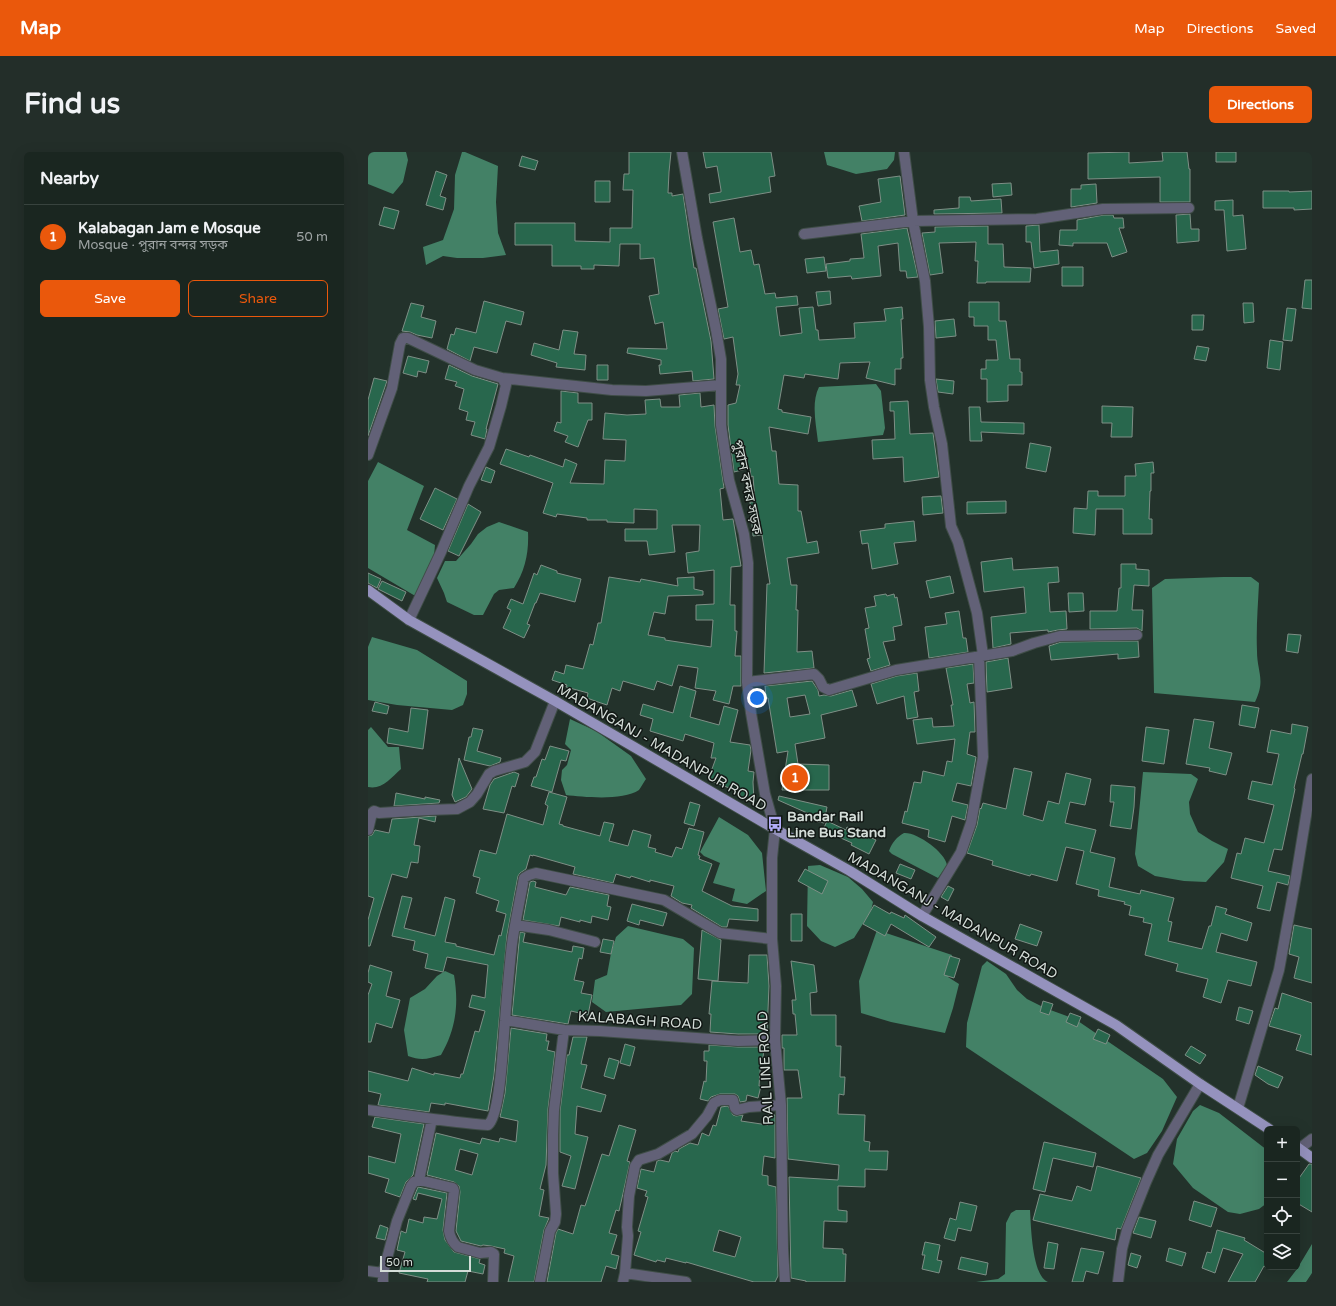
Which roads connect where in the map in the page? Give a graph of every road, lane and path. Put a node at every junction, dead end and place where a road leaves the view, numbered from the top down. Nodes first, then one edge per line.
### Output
1 (682, 152) edge
2 (904, 152) edge
3 (1189, 208) dead end
4 (913, 221) junction
5 (804, 234) dead end
6 (502, 378) junction
7 (721, 385) junction
8 (368, 454) edge
9 (368, 590) edge
10 (409, 620) junction
11 (1137, 635) dead end
12 (981, 655) junction
13 (747, 682) junction
14 (555, 701) junction
15 (1312, 779) edge
16 (775, 829) junction
17 (368, 830) edge
18 (922, 916) junction
19 (515, 925) junction
20 (772, 939) junction
21 (595, 942) dead end
22 (505, 1020) junction
23 (564, 1030) junction
24 (775, 1040) junction
25 (1200, 1084) junction
26 (781, 1105) junction
27 (1238, 1108) junction
28 (368, 1110) edge
29 (432, 1119) junction
30 (1265, 1126) edge
31 (1312, 1139) edge
32 (1300, 1147) edge
33 (1300, 1149) edge
34 (1312, 1158) edge
35 (419, 1180) junction
36 (368, 1271) edge
37 (624, 1277) edge
38 (383, 1278) edge
39 (493, 1282) edge
40 (540, 1282) edge
41 (686, 1282) edge
42 (785, 1282) edge
43 (1118, 1282) edge

1 - 7 street, পুরান বন্দর সড়ক
2 - 4 street
3 - 4 street
4 - 5 street
4 - 12 street
6 - 7 street
6 - 8 street
6 - 10 street
7 - 13 street, পুরান বন্দর সড়ক
9 - 10 main road, MADANGANJ - MADANPUR ROAD
10 - 14 main road, MADANGANJ - MADANPUR ROAD
11 - 12 street
12 - 13 street
12 - 18 street
13 - 16 street, পুরান বন্দর সড়ক
14 - 16 main road, MADANGANJ - MADANPUR ROAD
14 - 17 street
15 - 27 street
16 - 18 main road, MADANGANJ - MADANPUR ROAD
16 - 20 street, RAIL LINE ROAD
18 - 25 main road, MADANGANJ - MADANPUR ROAD
19 - 20 street
19 - 21 street
19 - 22 street
20 - 24 street, RAIL LINE ROAD
22 - 23 street, KALABAGH ROAD
22 - 29 street
23 - 24 street, KALABAGH ROAD
23 - 40 street
24 - 26 street, RAIL LINE ROAD
25 - 27 main road, MADANGANJ - MADANPUR ROAD
25 - 43 street
26 - 37 street
26 - 42 street, RAIL LINE ROAD
27 - 30 main road, MADANGANJ - MADANPUR ROAD
28 - 29 street
29 - 35 street
31 - 32 street
33 - 34 main road
35 - 38 street
35 - 39 street
36 - 38 street
37 - 41 street

